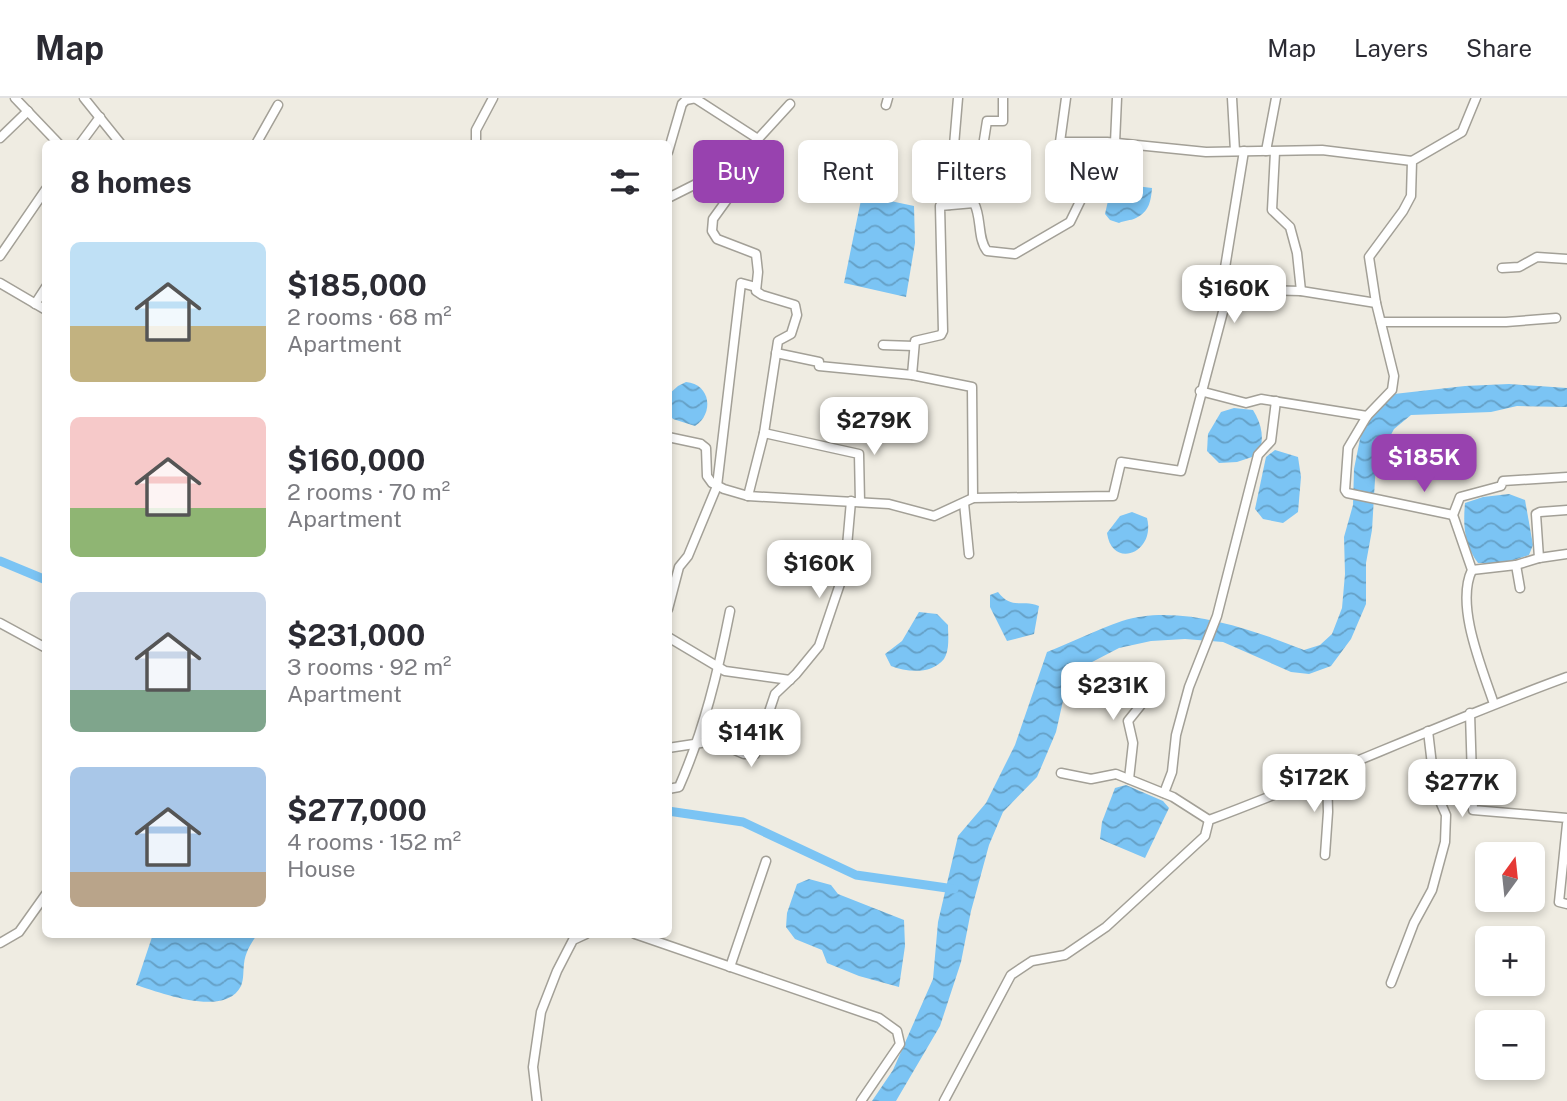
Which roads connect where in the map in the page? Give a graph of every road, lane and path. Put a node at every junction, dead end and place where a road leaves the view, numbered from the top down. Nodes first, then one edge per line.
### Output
1 (15, 98) edge
2 (84, 98) edge
3 (483, 98) edge
4 (493, 98) edge
5 (696, 98) edge
6 (958, 98) edge
7 (1003, 98) edge
8 (1066, 98) edge
9 (1117, 98) edge
10 (1232, 98) edge
11 (1276, 98) edge
12 (1476, 98) edge
13 (790, 104) dead end
14 (278, 105) dead end
15 (28, 111) junction
16 (484, 116) junction
17 (100, 117) junction
18 (0, 138) edge
19 (758, 139) joint
20 (54, 140) edge
21 (83, 140) edge
22 (118, 140) edge
23 (258, 140) edge
24 (476, 140) edge
25 (672, 140) edge
26 (984, 140) edge
27 (1060, 140) edge
28 (1115, 140) edge
29 (1143, 146) edge
30 (1240, 151) junction
31 (1270, 152) junction
32 (1412, 162) junction
33 (693, 186) edge
34 (42, 195) edge
35 (672, 196) edge
36 (725, 203) edge
37 (974, 203) joint
38 (1079, 203) edge
39 (949, 205) junction
40 (0, 257) edge
41 (1567, 259) edge
42 (1502, 268) dead end
43 (0, 283) edge
44 (756, 286) junction
45 (1229, 289) junction
46 (1301, 291) junction
47 (42, 293) edge
48 (1376, 303) junction
49 (35, 304) junction
50 (42, 308) edge
51 (1556, 318) dead end
52 (1381, 322) junction
53 (883, 345) dead end
54 (914, 346) junction
55 (776, 353) junction
56 (912, 374) junction
57 (1200, 391) junction
58 (1276, 401) junction
59 (1367, 416) junction
60 (764, 433) junction
61 (672, 438) edge
62 (1567, 477) edge
63 (717, 486) junction
64 (748, 496) junction
65 (973, 498) junction
66 (855, 502) junction
67 (964, 503) junction
68 (1567, 510) edge
69 (1453, 514) junction
70 (969, 554) dead end
71 (1567, 554) edge
72 (1539, 558) junction
73 (1517, 565) junction
74 (1472, 570) junction
75 (1520, 588) dead end
76 (672, 594) edge
77 (730, 611) dead end
78 (0, 623) edge
79 (672, 639) edge
80 (42, 646) edge
81 (719, 668) junction
82 (1143, 672) dead end
83 (1567, 677) edge
84 (790, 680) junction
85 (1493, 704) junction
86 (1470, 713) junction
87 (1428, 731) junction
88 (698, 744) junction
89 (672, 747) edge
90 (1061, 773) dead end
91 (1328, 773) junction
92 (1129, 779) junction
93 (672, 788) edge
94 (1164, 793) junction
95 (1567, 818) edge
96 (1209, 820) junction
97 (1567, 824) edge
98 (1325, 855) dead end
99 (766, 861) dead end
100 (42, 900) edge
101 (1567, 904) edge
102 (577, 938) edge
103 (647, 938) edge
104 (0, 943) edge
105 (730, 967) junction
106 (1391, 983) dead end
107 (537, 1101) edge
108 (861, 1101) edge
109 (944, 1101) edge

1 - 15 street
2 - 17 street
3 - 16 street
4 - 16 street
5 - 19 street
5 - 25 street
6 - 39 street
7 - 26 street
8 - 27 street
9 - 28 street
10 - 30 street
11 - 31 street
12 - 32 street
13 - 19 street
14 - 23 street
15 - 18 street
15 - 20 street
16 - 24 street
17 - 21 street
17 - 22 street
29 - 30 street
30 - 31 street
30 - 45 street
31 - 32 street
31 - 46 street
32 - 48 street
33 - 35 street
34 - 40 street
36 - 44 street
37 - 38 street
37 - 39 street
39 - 54 street
41 - 42 street
43 - 49 street
44 - 55 street
44 - 63 street
45 - 46 street
45 - 57 street
46 - 48 street
47 - 49 street
48 - 52 street
49 - 50 street
51 - 52 street
52 - 59 street
53 - 54 street
54 - 56 street
55 - 56 street
55 - 60 street
56 - 65 street
57 - 58 street
57 - 65 street
58 - 59 street
58 - 94 street
59 - 69 street
60 - 64 street
60 - 66 street
61 - 63 street
62 - 69 street
63 - 64 street
63 - 76 street
64 - 66 street
65 - 67 street
66 - 67 street
66 - 84 street
67 - 70 street
68 - 72 street
69 - 74 street
71 - 72 street
72 - 73 street
73 - 74 street
73 - 75 street
74 - 85 street
77 - 81 street
78 - 80 street
79 - 81 street
81 - 84 street
81 - 88 street
82 - 92 street
83 - 85 street
84 - 88 street
85 - 86 street
86 - 87 street
86 - 95 street
87 - 91 street
87 - 106 street
88 - 89 street
88 - 93 street
90 - 92 street
91 - 96 street
91 - 98 street
92 - 94 street
94 - 96 street
96 - 109 street
97 - 101 street
99 - 105 street
100 - 104 street
102 - 107 street
103 - 105 street
105 - 108 street

